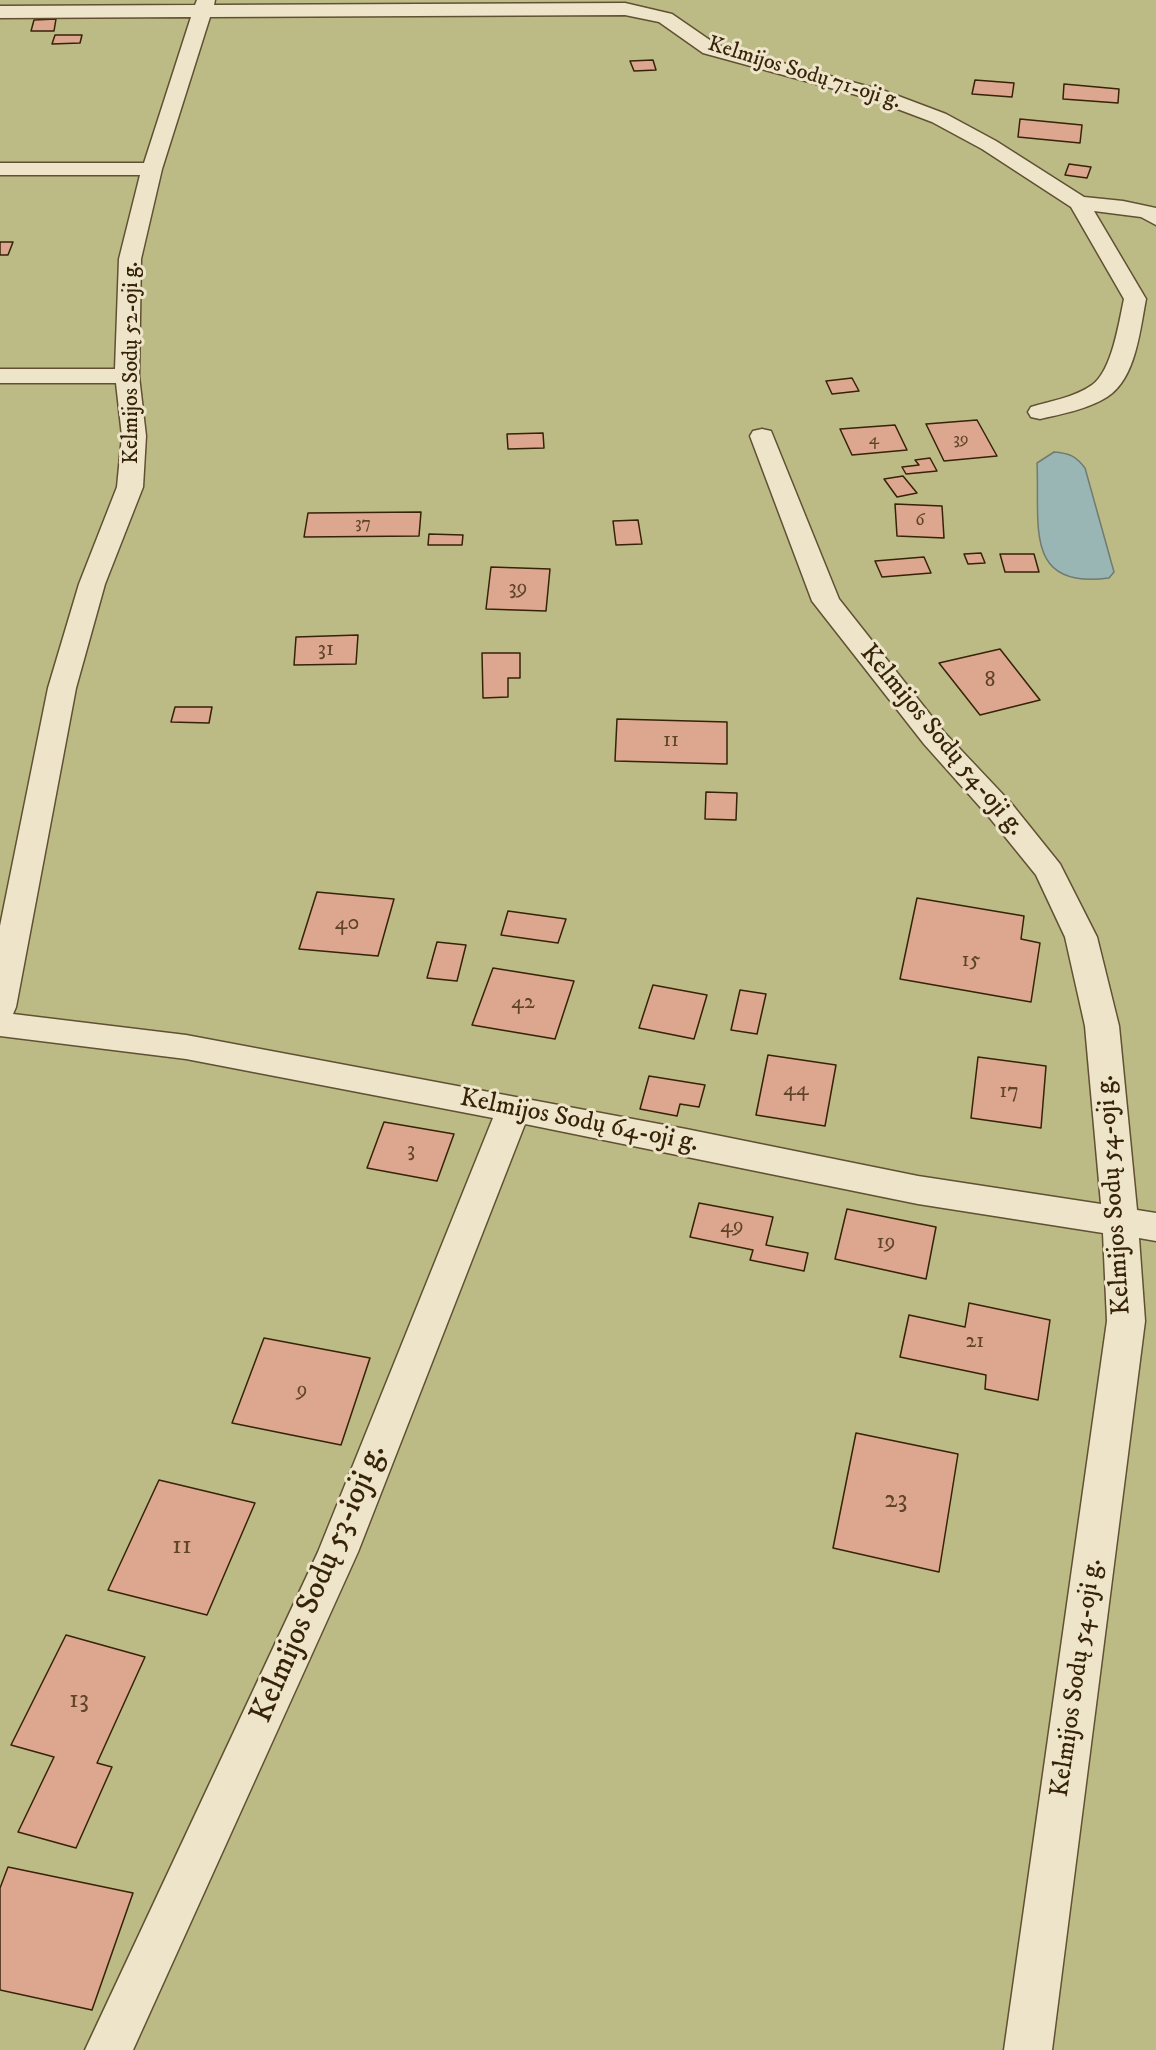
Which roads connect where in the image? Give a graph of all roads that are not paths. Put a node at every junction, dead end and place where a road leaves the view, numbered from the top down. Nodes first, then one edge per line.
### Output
1 (205, 6) edge
2 (0, 12) edge
3 (0, 169) edge
4 (152, 169) junction
5 (1079, 203) junction
6 (1156, 219) edge
7 (127, 375) junction
8 (0, 376) edge
9 (1040, 412) dead end
10 (762, 436) dead end
11 (0, 1007) edge
12 (0, 1024) edge
13 (513, 1110) junction
14 (1138, 1225) edge
15 (109, 2050) edge
16 (1028, 2050) edge

1 - 2 street, Kelmijos Sodų 71-oji g.
1 - 4 street, Kelmijos Sodų 52-oji g.
1 - 5 street, Kelmijos Sodų 71-oji g.
3 - 4 street
4 - 7 street, Kelmijos Sodų 52-oji g.
5 - 6 street, Kelmijos Sodų 71-oji g.
5 - 9 street
7 - 8 street
7 - 11 street, Kelmijos Sodų 52-oji g.
10 - 14 street, Kelmijos Sodų 54-oji g.
12 - 13 street, Kelmijos Sodų 64-oji g.
13 - 14 street, Kelmijos Sodų 64-oji g.
13 - 15 street, Kelmijos Sodų 53-ioji g.
14 - 16 street, Kelmijos Sodų 54-oji g.

